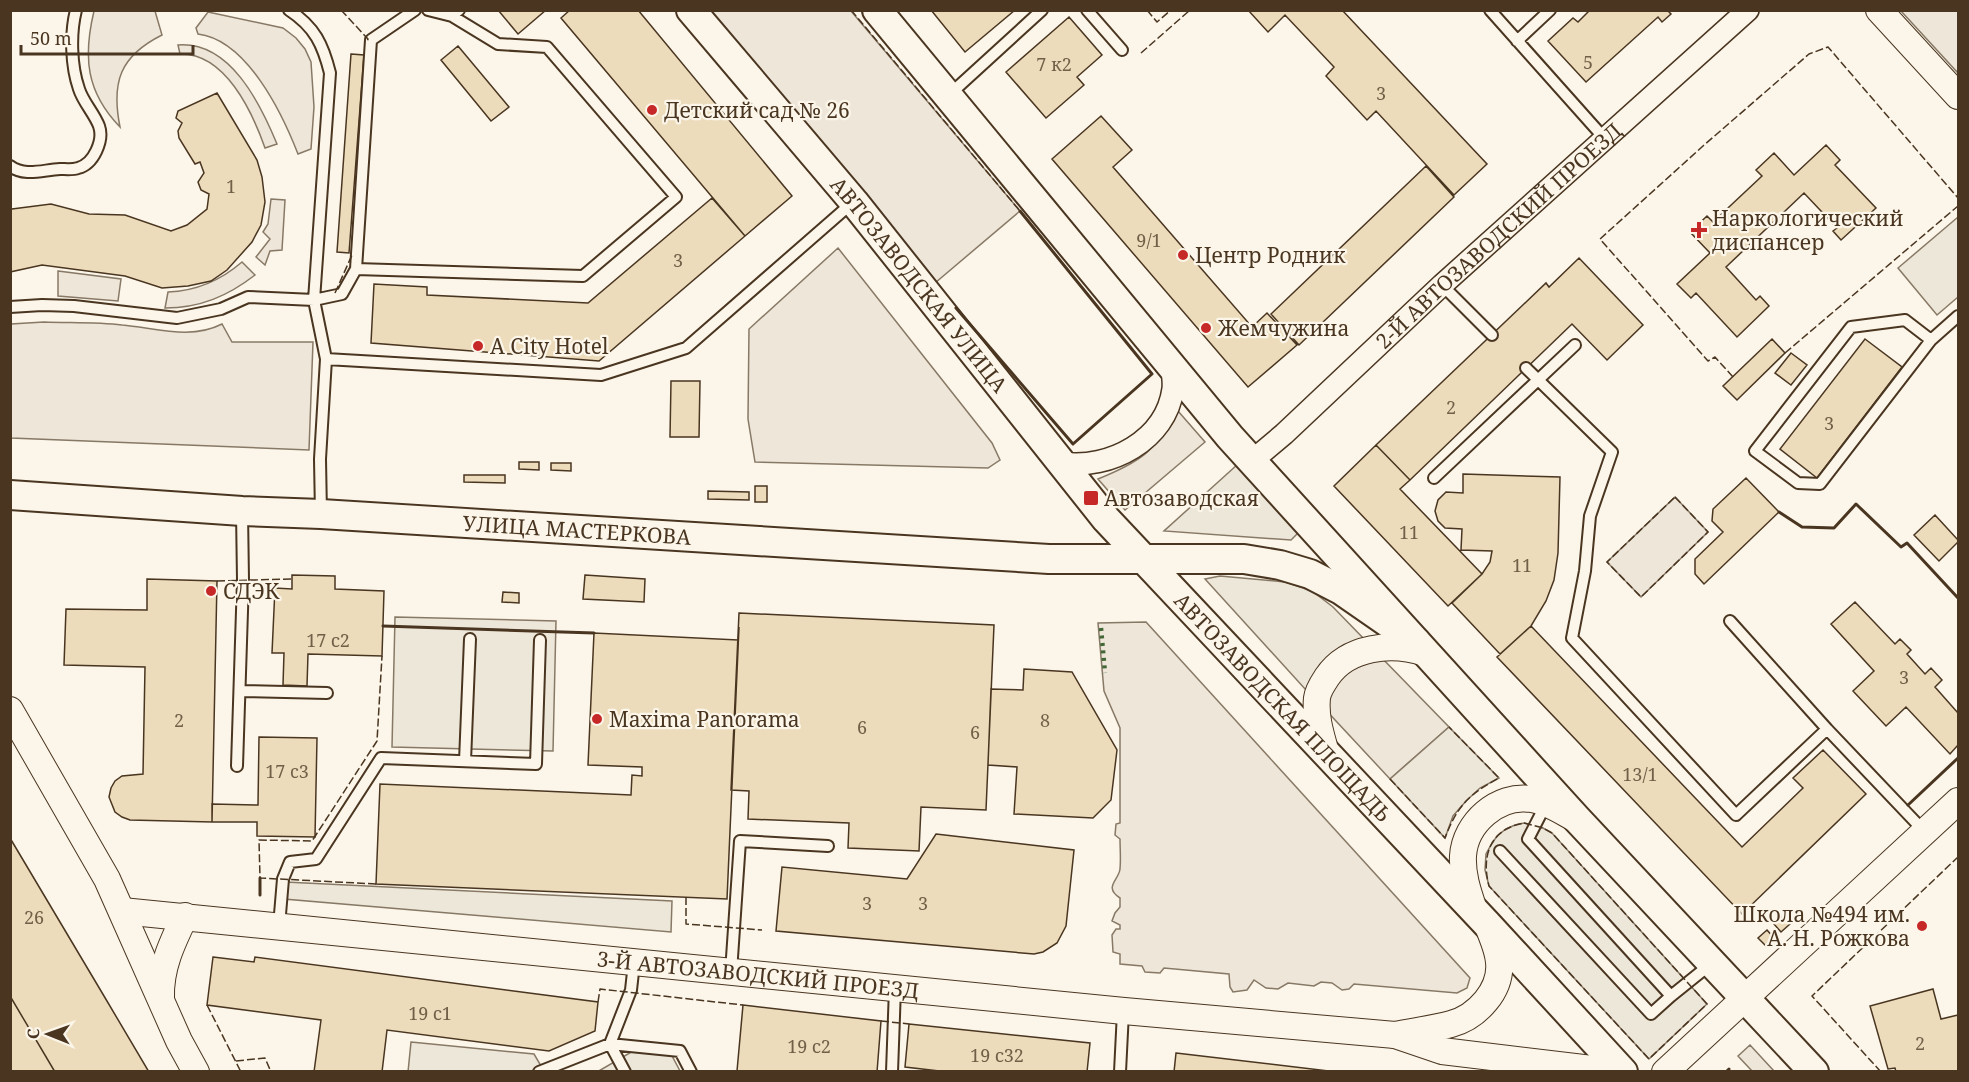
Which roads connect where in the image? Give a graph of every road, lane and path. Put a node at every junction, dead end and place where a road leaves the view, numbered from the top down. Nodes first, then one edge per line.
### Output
1 (76, 10) edge
2 (289, 10) edge
3 (416, 10) edge
4 (428, 10) edge
5 (691, 10) edge
6 (877, 10) edge
7 (1042, 10) edge
8 (1088, 10) edge
9 (1490, 10) edge
10 (1550, 10) edge
11 (1748, 10) edge
12 (1879, 10) edge
13 (455, 13) edge
14 (1517, 41) junction
15 (1122, 50) dead end
16 (949, 95) junction
17 (1959, 96) edge
18 (1605, 139) junction
19 (10, 166) edge
20 (854, 202) junction
21 (356, 269) junction
22 (1442, 285) junction
23 (314, 300) junction
24 (10, 307) edge
25 (1959, 316) edge
26 (1492, 335) dead end
27 (1931, 340) junction
28 (1575, 345) dead end
29 (326, 359) junction
30 (1172, 366) junction
31 (1526, 368) dead end
32 (1538, 380) junction
33 (1252, 461) junction
34 (1062, 463) junction
35 (1434, 478) dead end
36 (10, 495) edge
37 (242, 511) junction
38 (321, 514) junction
39 (1144, 560) junction
40 (1730, 621) dead end
41 (470, 639) dead end
42 (540, 640) dead end
43 (1420, 647) junction
44 (240, 691) junction
45 (327, 693) dead end
46 (10, 710) edge
47 (1827, 729) junction
48 (1326, 753) junction
49 (465, 761) junction
50 (237, 766) dead end
51 (1959, 801) edge
52 (1546, 804) junction
53 (1577, 819) junction
54 (1925, 832) junction
55 (828, 846) dead end
56 (1500, 850) dead end
57 (107, 879) junction
58 (122, 911) junction
59 (185, 916) junction
60 (1481, 917) junction
61 (279, 926) junction
62 (634, 962) junction
63 (1712, 963) junction
64 (731, 972) junction
65 (895, 988) junction
66 (1671, 996) junction
67 (1745, 998) junction
68 (163, 1007) junction
69 (1124, 1011) junction
70 (1395, 1035) junction
71 (610, 1044) junction
72 (196, 1071) edge
73 (539, 1071) edge
74 (625, 1071) edge
75 (691, 1071) edge
76 (892, 1071) edge
77 (1120, 1071) edge
78 (1617, 1071) edge
79 (1623, 1071) edge
80 (1665, 1071) edge
81 (1814, 1071) edge

1 - 19 lane
2 - 23 lane
3 - 21 lane
4 - 13 lane
5 - 20 main road, АВТОЗАВОДСКАЯ УЛИЦА
6 - 16 main road
7 - 16 lane
8 - 15 lane
9 - 14 lane
10 - 14 lane
11 - 18 street, 2-Й АВТОЗАВОДСКИЙ ПРОЕЗД
12 - 17 street
13 - 21 lane
14 - 18 lane
16 - 30 main road
18 - 22 street, 2-Й АВТОЗАВОДСКИЙ ПРОЕЗД
20 - 29 lane
20 - 34 main road, АВТОЗАВОДСКАЯ УЛИЦА
21 - 23 lane
22 - 26 lane
22 - 33 street, 2-Й АВТОЗАВОДСКИЙ ПРОЕЗД
23 - 24 lane
23 - 29 lane
25 - 27 lane
27 - 27 lane
28 - 32 lane
29 - 38 lane
30 - 33 main road
30 - 34 street
31 - 32 lane
32 - 35 lane
32 - 47 lane
33 - 43 main road, АВТОЗАВОДСКАЯ ПЛОЩАДЬ
34 - 39 main road, АВТОЗАВОДСКАЯ УЛИЦА
36 - 37 main road, УЛИЦА МАСТЕРКОВА
37 - 38 main road, УЛИЦА МАСТЕРКОВА
37 - 44 lane
38 - 39 main road, УЛИЦА МАСТЕРКОВА
39 - 43 main road, АВТОЗАВОДСКАЯ ПЛОЩАДЬ
39 - 48 main road, АВТОЗАВОДСКАЯ ПЛОЩАДЬ
40 - 47 lane
41 - 49 lane
42 - 49 lane
43 - 48 street
43 - 53 main road, АВТОЗАВОДСКАЯ ПЛОЩАДЬ
44 - 45 lane
44 - 50 lane
46 - 57 street
47 - 54 lane
48 - 60 main road, АВТОЗАВОДСКАЯ ПЛОЩАДЬ
49 - 61 lane
51 - 54 street
52 - 53 street, 3-Й АВТОЗАВОДСКИЙ ПРОЕЗД
52 - 60 street, 3-Й АВТОЗАВОДСКИЙ ПРОЕЗД
52 - 66 lane
53 - 63 main road, АВТОЗАВОДСКАЯ ПЛОЩАДЬ
54 - 67 street
55 - 64 lane
56 - 66 lane
57 - 58 street
57 - 59 street
58 - 59 street, 3-Й АВТОЗАВОДСКИЙ ПРОЕЗД
58 - 68 street
59 - 61 street, 3-Й АВТОЗАВОДСКИЙ ПРОЕЗД
59 - 68 street
60 - 70 street, 3-Й АВТОЗАВОДСКИЙ ПРОЕЗД
60 - 79 main road, АВТОЗАВОДСКАЯ ПЛОЩАДЬ
61 - 62 street, 3-Й АВТОЗАВОДСКИЙ ПРОЕЗД
62 - 64 street, 3-Й АВТОЗАВОДСКИЙ ПРОЕЗД
62 - 71 lane
63 - 66 lane
63 - 67 main road, АВТОЗАВОДСКАЯ ПЛОЩАДЬ
64 - 65 street, 3-Й АВТОЗАВОДСКИЙ ПРОЕЗД
65 - 69 street, 3-Й АВТОЗАВОДСКИЙ ПРОЕЗД
65 - 76 lane
67 - 80 street
67 - 81 main road
68 - 72 street
69 - 70 street, 3-Й АВТОЗАВОДСКИЙ ПРОЕЗД
69 - 77 lane
70 - 78 street, 3-Й АВТОЗАВОДСКИЙ ПРОЕЗД
71 - 73 lane
71 - 74 lane
71 - 75 lane

